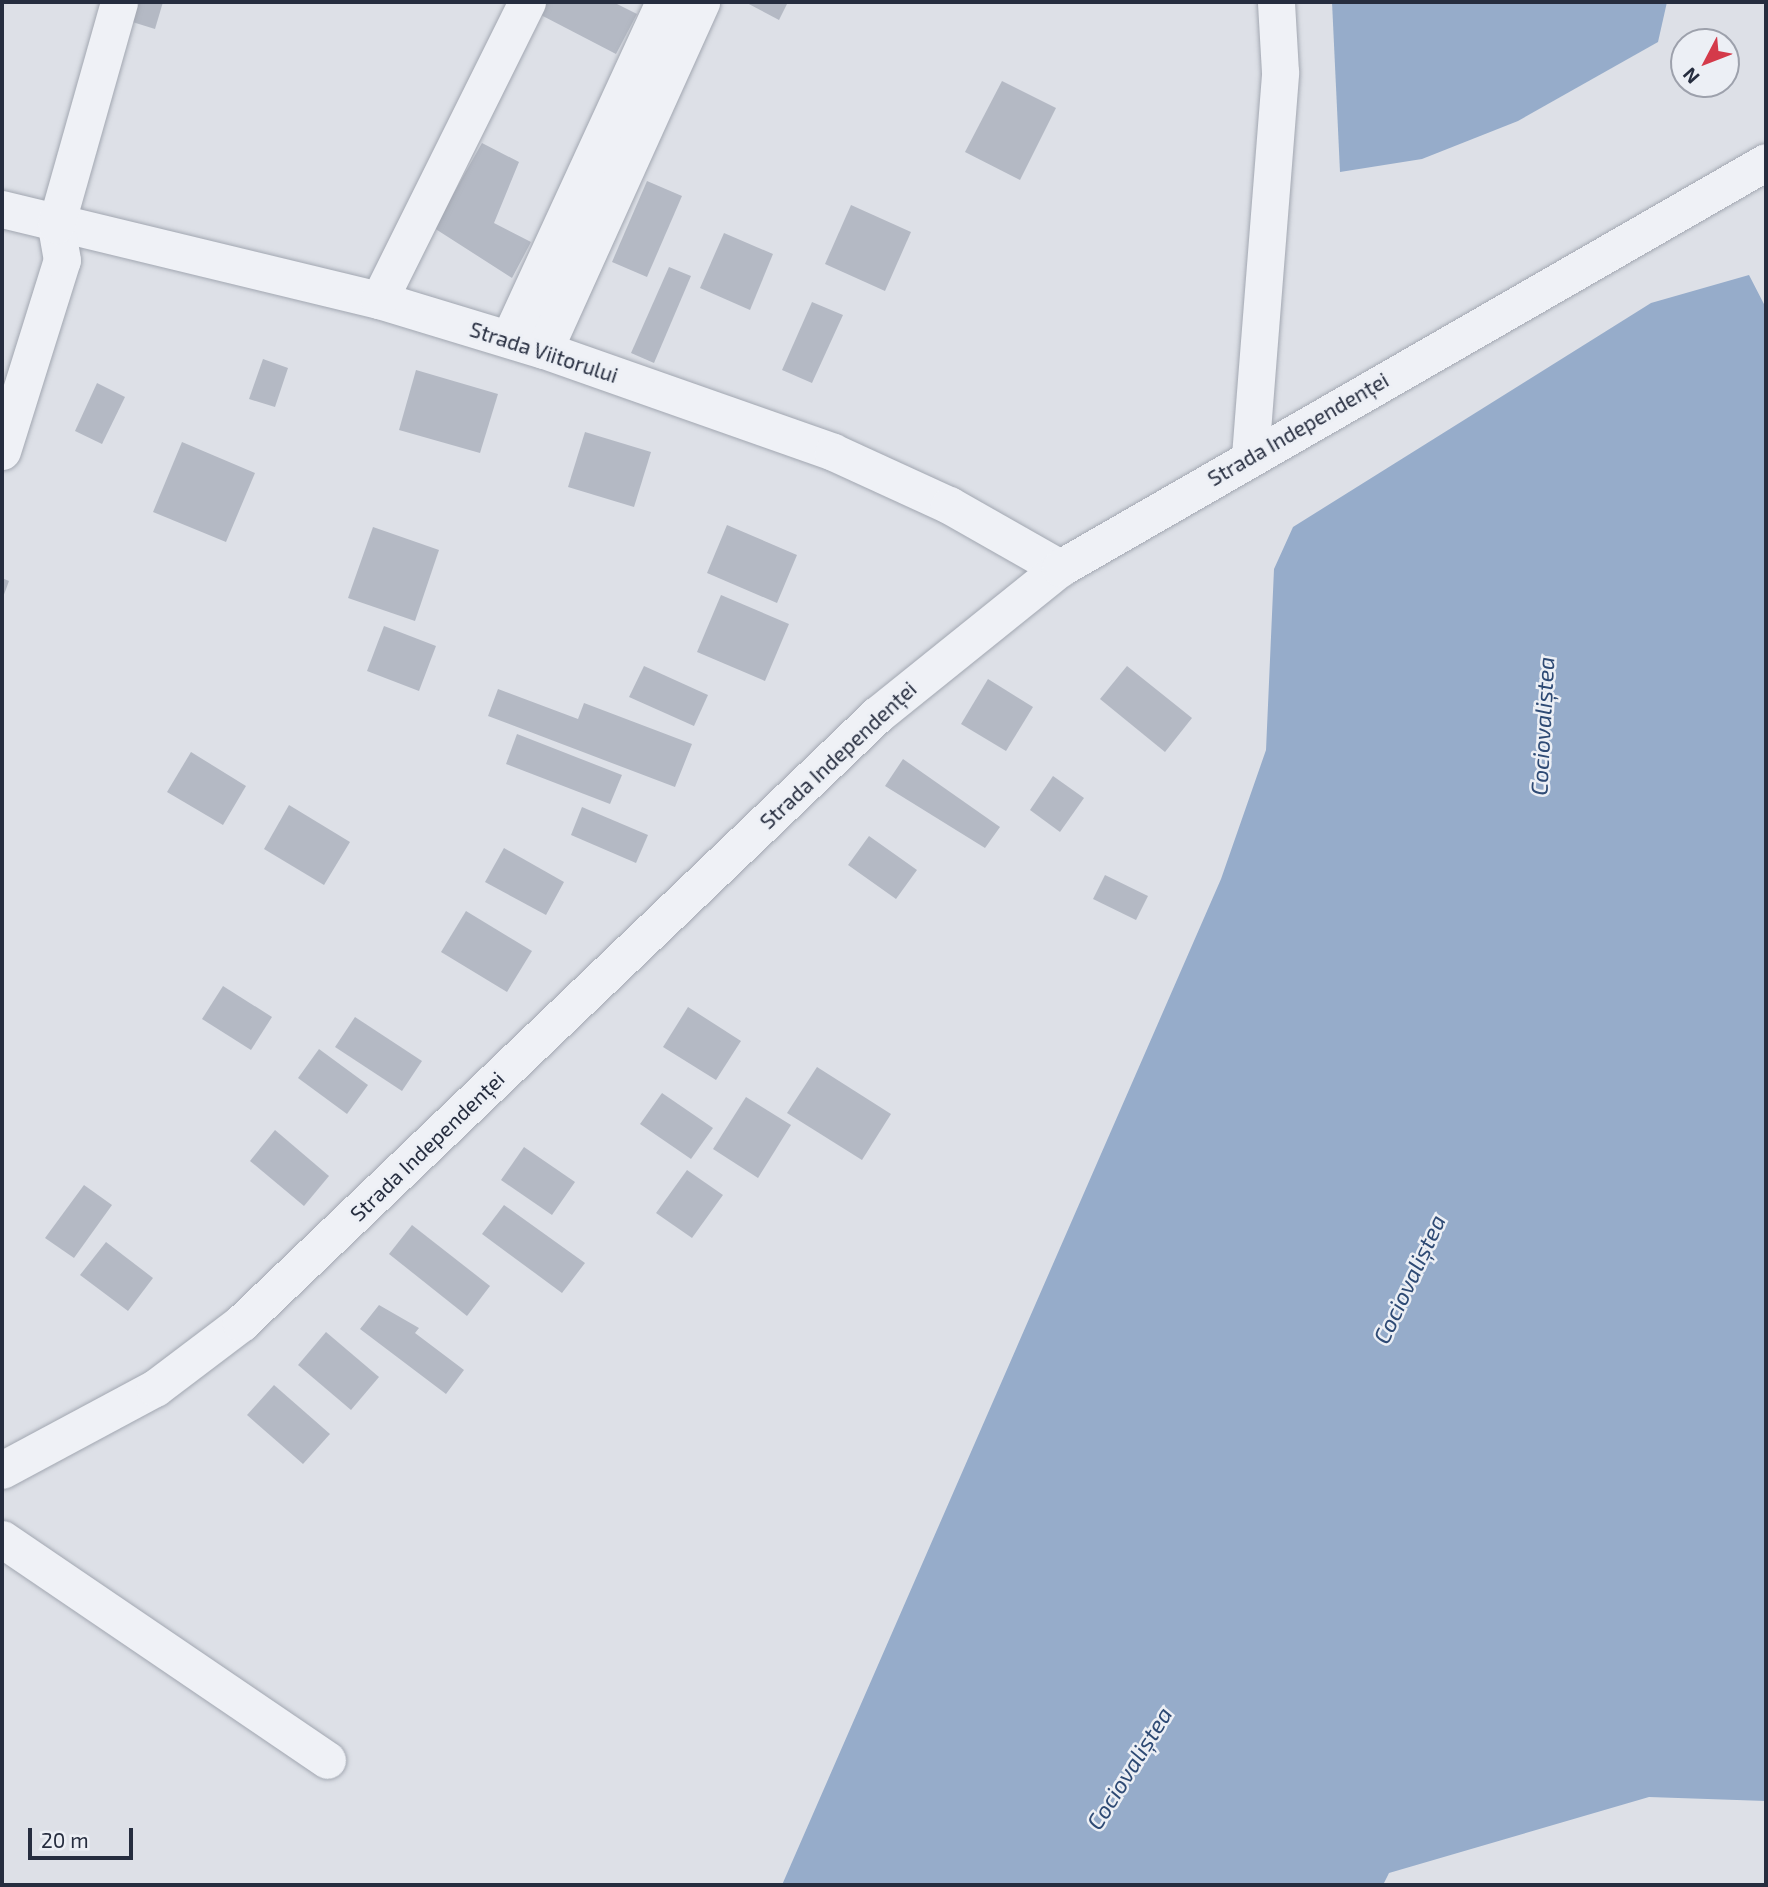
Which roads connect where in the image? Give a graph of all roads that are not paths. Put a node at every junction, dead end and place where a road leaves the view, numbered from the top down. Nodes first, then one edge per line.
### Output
1 (119, 2) edge
2 (527, 2) edge
3 (664, 2) edge
4 (701, 2) edge
5 (1276, 2) edge
6 (1766, 162) edge
7 (2, 209) edge
8 (56, 225) junction
9 (379, 300) junction
10 (509, 340) junction
11 (544, 350) junction
12 (2, 451) edge
13 (1250, 456) junction
14 (1060, 568) junction
15 (2, 1470) edge
16 (2, 1539) edge
17 (327, 1760) dead end

1 - 8 street
2 - 9 street
3 - 10 street
4 - 11 street
5 - 13 street
6 - 13 street, Strada Independenței
7 - 8 street, Strada Viitorului
8 - 9 street, Strada Viitorului
8 - 12 street
9 - 10 street, Strada Viitorului
10 - 11 street, Strada Viitorului
11 - 14 street, Strada Viitorului
13 - 14 street, Strada Independenței
14 - 15 street, Strada Independenței
16 - 17 street

